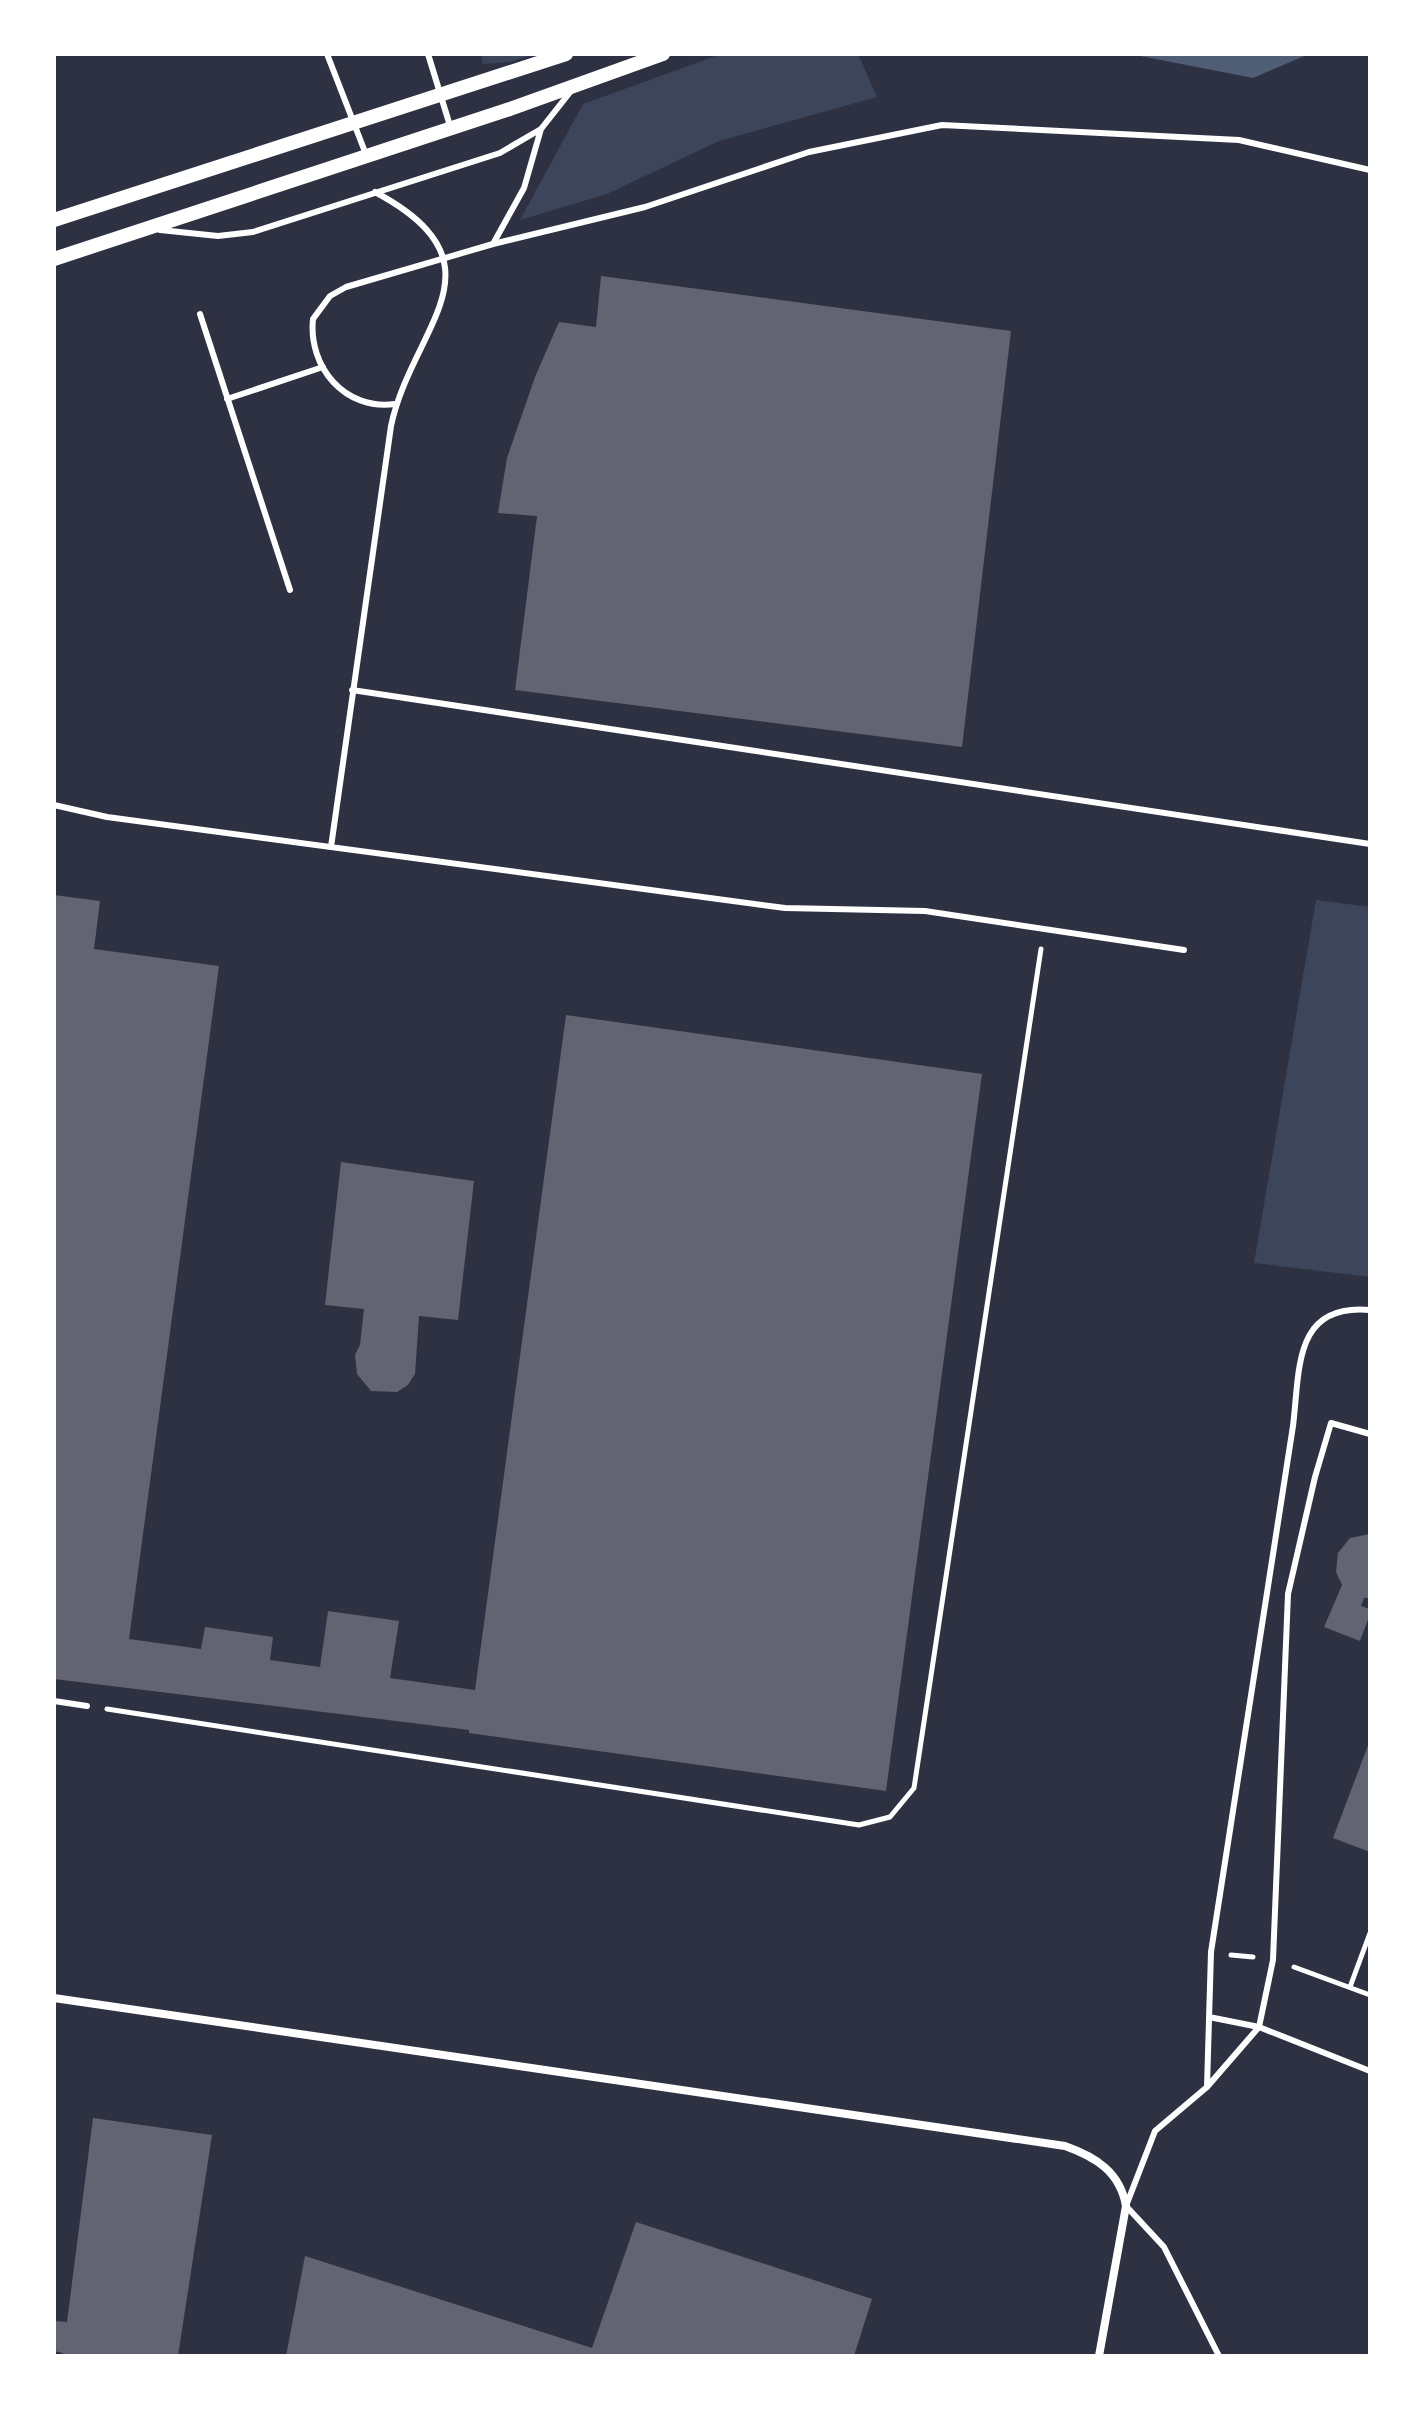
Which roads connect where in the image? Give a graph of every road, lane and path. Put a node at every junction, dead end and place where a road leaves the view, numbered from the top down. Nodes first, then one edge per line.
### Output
1 (327, 54) edge
2 (428, 54) edge
3 (566, 54) edge
4 (663, 54) edge
5 (574, 87) junction
6 (440, 95) junction
7 (354, 123) junction
8 (451, 129) junction
9 (541, 129) junction
10 (367, 157) junction
11 (1370, 170) edge
12 (375, 192) junction
13 (54, 220) edge
14 (148, 228) junction
15 (493, 244) junction
16 (445, 257) junction
17 (54, 259) edge
18 (200, 314) dead end
19 (323, 367) junction
20 (227, 399) junction
21 (395, 404) junction
22 (290, 590) dead end
23 (352, 690) junction
24 (54, 805) edge
25 (1370, 844) edge
26 (331, 847) junction
27 (1044, 929) junction
28 (1184, 950) dead end
29 (1370, 1310) edge
30 (1370, 1434) edge
31 (54, 1701) edge
32 (87, 1706) joint
33 (1370, 1933) edge
34 (1350, 1987) dead end
35 (54, 1998) edge
36 (1209, 2017) junction
37 (1259, 2027) junction
38 (1370, 2071) edge
39 (1207, 2087) junction
40 (1126, 2206) junction
41 (1099, 2356) edge
42 (1219, 2356) edge

1 - 7 lane
2 - 6 lane
3 - 6 street
4 - 5 street
5 - 8 street
5 - 9 lane
6 - 7 street
6 - 8 lane
7 - 10 lane
7 - 13 street
8 - 10 street
9 - 12 lane
9 - 15 lane
10 - 14 street
11 - 15 lane
12 - 14 lane
12 - 16 lane
14 - 17 street
15 - 16 lane
16 - 19 lane
16 - 21 lane
18 - 20 lane
19 - 20 lane
19 - 21 lane
20 - 22 lane
21 - 23 lane
23 - 25 lane
23 - 26 lane
24 - 26 lane
26 - 27 lane
27 - 28 lane
27 - 32 path
29 - 36 lane
30 - 37 lane
31 - 32 lane
33 - 34 path
35 - 40 street
36 - 37 lane
36 - 39 lane
37 - 38 lane
37 - 39 lane
39 - 40 lane
40 - 41 street
40 - 42 lane

